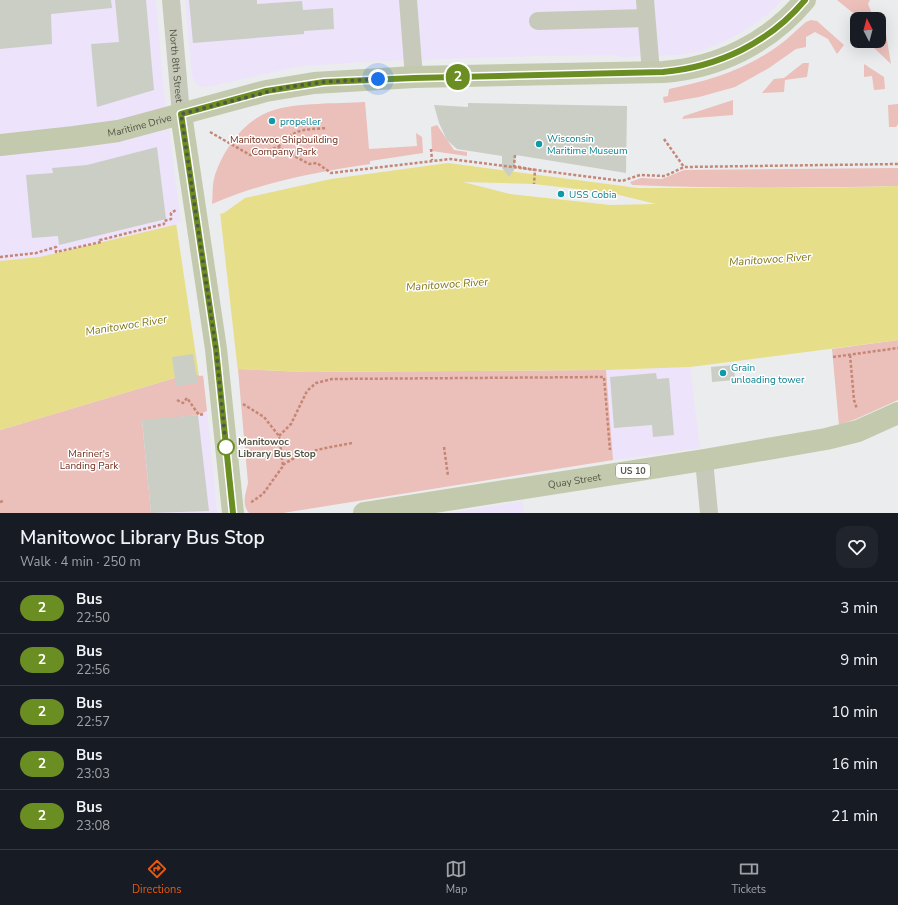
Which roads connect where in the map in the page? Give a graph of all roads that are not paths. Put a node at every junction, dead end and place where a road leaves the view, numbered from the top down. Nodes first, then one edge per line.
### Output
1 (171, 0) edge
2 (408, 0) edge
3 (805, 0) edge
4 (645, 9) edge
5 (538, 21) dead end
6 (651, 72) junction
7 (414, 78) junction
8 (181, 114) junction
9 (0, 145) edge
10 (898, 413) edge
11 (704, 460) junction
12 (239, 510) edge
13 (364, 513) edge
14 (709, 513) edge

1 - 8 street, North 8th Street
2 - 7 street
3 - 6 main road, Maritime Drive
4 - 5 street
4 - 6 street
6 - 7 main road, Maritime Drive
7 - 8 main road, Maritime Drive
8 - 9 main road, Maritime Drive
8 - 12 main road, North 8th Street
10 - 11 main road, Quay Street / US 10
11 - 13 main road, Quay Street / US 10
11 - 14 street

